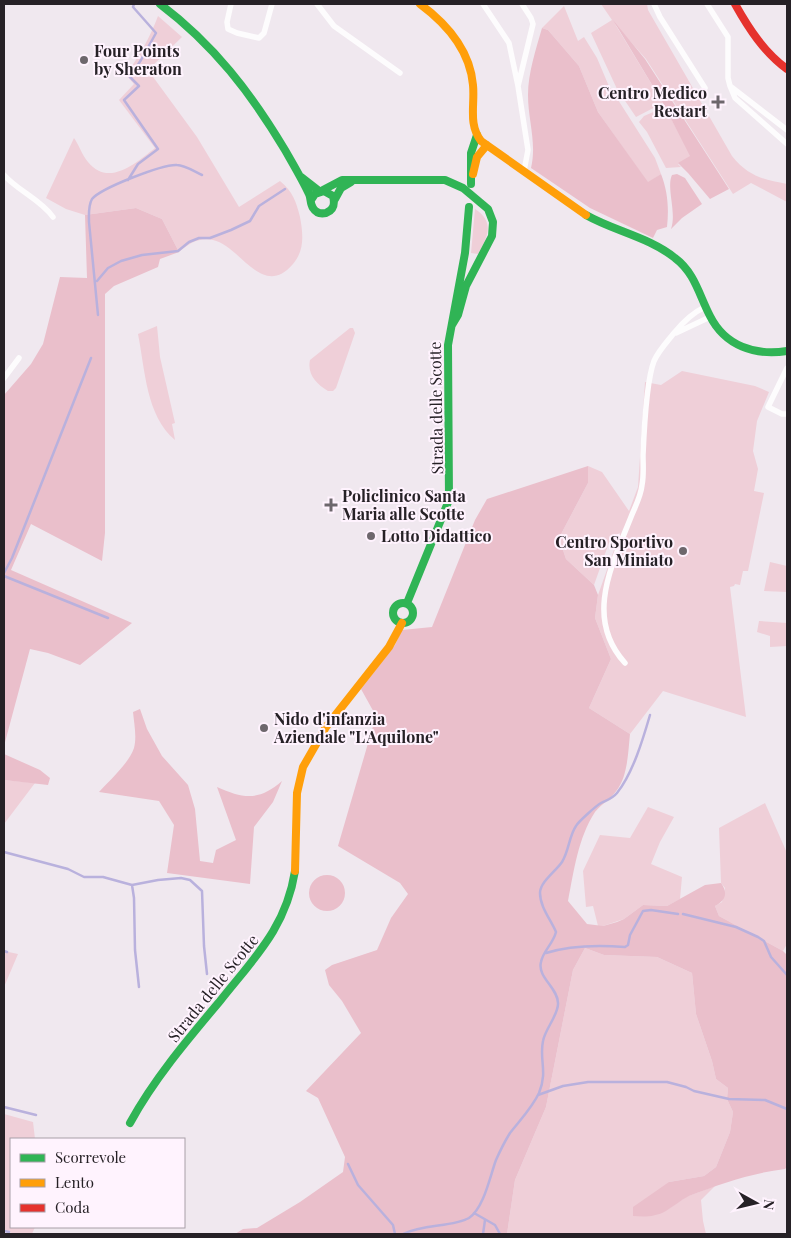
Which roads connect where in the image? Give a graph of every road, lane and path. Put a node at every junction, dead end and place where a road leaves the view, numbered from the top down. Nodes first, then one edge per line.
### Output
1 (160, 4) edge
2 (231, 4) edge
3 (272, 4) edge
4 (316, 4) edge
5 (420, 4) edge
6 (483, 4) edge
7 (522, 4) edge
8 (654, 4) edge
9 (707, 4) edge
10 (735, 4) edge
11 (787, 69) edge
12 (400, 72) dead end
13 (518, 86) junction
14 (730, 86) junction
15 (705, 88) dead end
16 (787, 130) edge
17 (477, 135) junction
18 (787, 144) edge
19 (486, 145) junction
20 (524, 171) junction
21 (4, 175) edge
22 (299, 176) junction
23 (352, 181) junction
24 (321, 191) junction
25 (311, 200) junction
26 (334, 200) junction
27 (469, 207) dead end
28 (53, 218) dead end
29 (479, 260) junction
30 (464, 264) junction
31 (706, 307) junction
32 (710, 317) junction
33 (450, 326) junction
34 (672, 335) junction
35 (787, 351) edge
36 (19, 358) dead end
37 (787, 368) edge
38 (4, 378) edge
39 (787, 414) edge
40 (407, 603) junction
41 (402, 623) junction
42 (625, 663) dead end
43 (130, 1123) dead end

1 - 22 street
2 - 3 street
4 - 12 street
5 - 17 street
6 - 13 street
7 - 13 street
8 - 15 street
9 - 14 street
10 - 11 street
13 - 20 street
14 - 16 street
14 - 18 street
17 - 19 street
17 - 19 street
19 - 20 street
20 - 31 street
21 - 28 street
22 - 24 street
22 - 25 street
23 - 24 street
23 - 26 street
23 - 29 street
24 - 25 street
24 - 26 street
25 - 26 street
27 - 30 street, Strada delle Scotte
29 - 30 street
29 - 33 street
30 - 33 street, Strada delle Scotte
31 - 32 street
31 - 34 street
32 - 34 street
32 - 35 street
33 - 40 street, Strada delle Scotte
34 - 42 street
36 - 38 street
37 - 39 street
40 - 41 street, Strada delle Scotte
40 - 41 street, Strada delle Scotte
41 - 43 street, Strada delle Scotte

